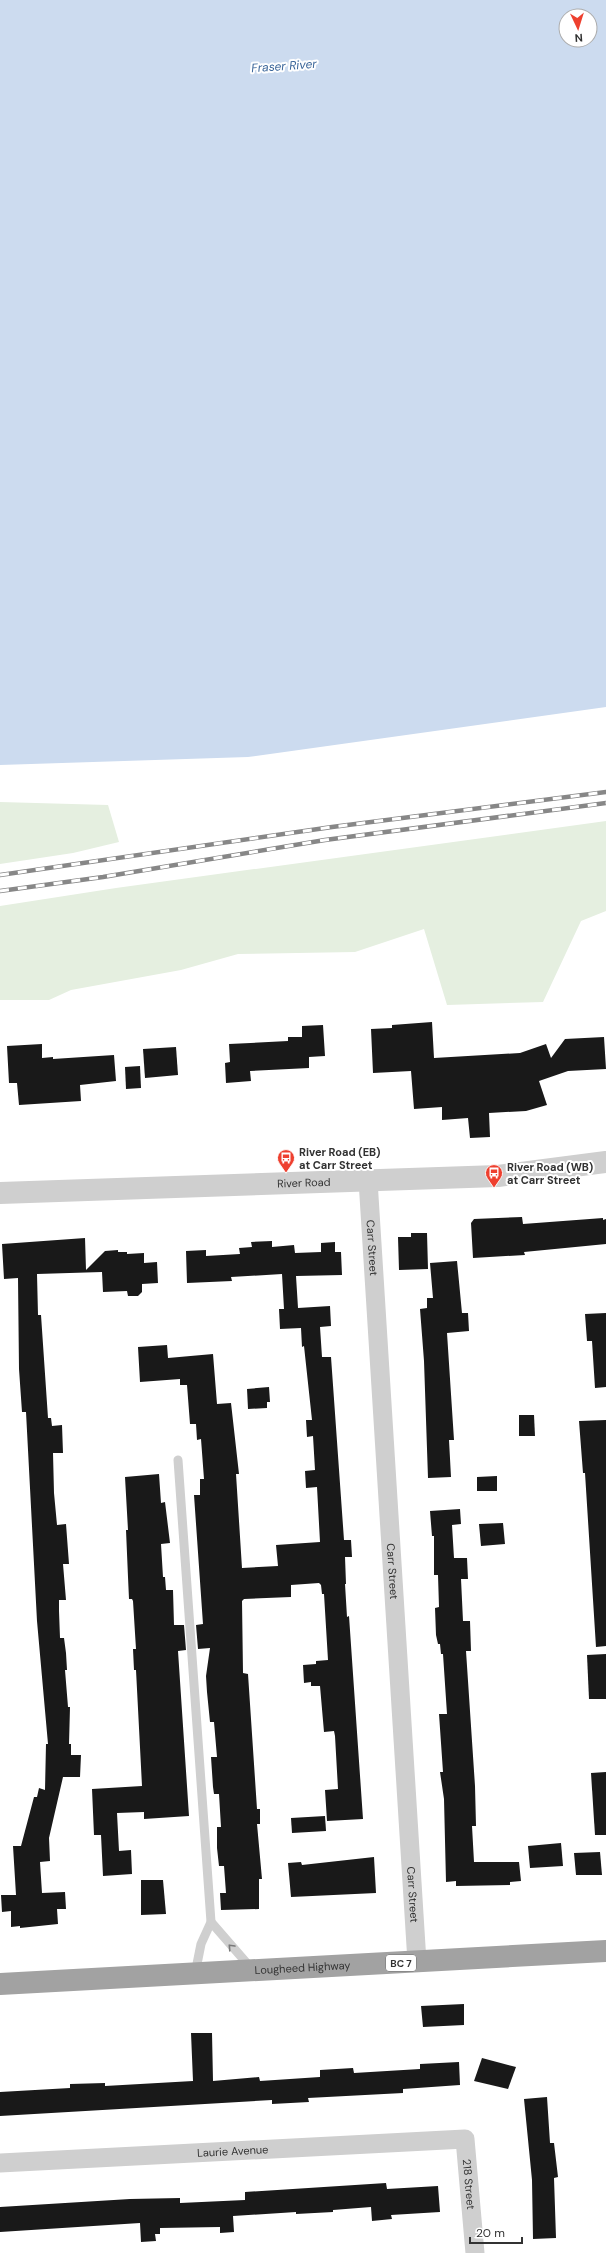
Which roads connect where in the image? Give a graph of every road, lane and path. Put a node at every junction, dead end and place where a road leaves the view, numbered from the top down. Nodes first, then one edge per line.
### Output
1 (606, 1162) edge
2 (368, 1180) junction
3 (0, 1193) edge
4 (178, 1460) dead end
5 (211, 1922) junction
6 (606, 1952) edge
7 (417, 1962) junction
8 (253, 1970) junction
9 (195, 1974) junction
10 (0, 1984) edge
11 (465, 2138) joint
12 (0, 2163) edge
13 (475, 2253) edge

1 - 2 street, River Road
2 - 3 street, River Road
2 - 7 street, Carr Street
4 - 5 lane
8 -> 5 lane
5 - 9 lane
6 - 7 highway, Lougheed Highway / BC 7
7 - 8 highway, Lougheed Highway / BC 7
8 - 9 highway, Lougheed Highway / BC 7
9 - 10 highway, Lougheed Highway / BC 7
11 - 12 street, Laurie Avenue
11 - 13 street, 218 Street

